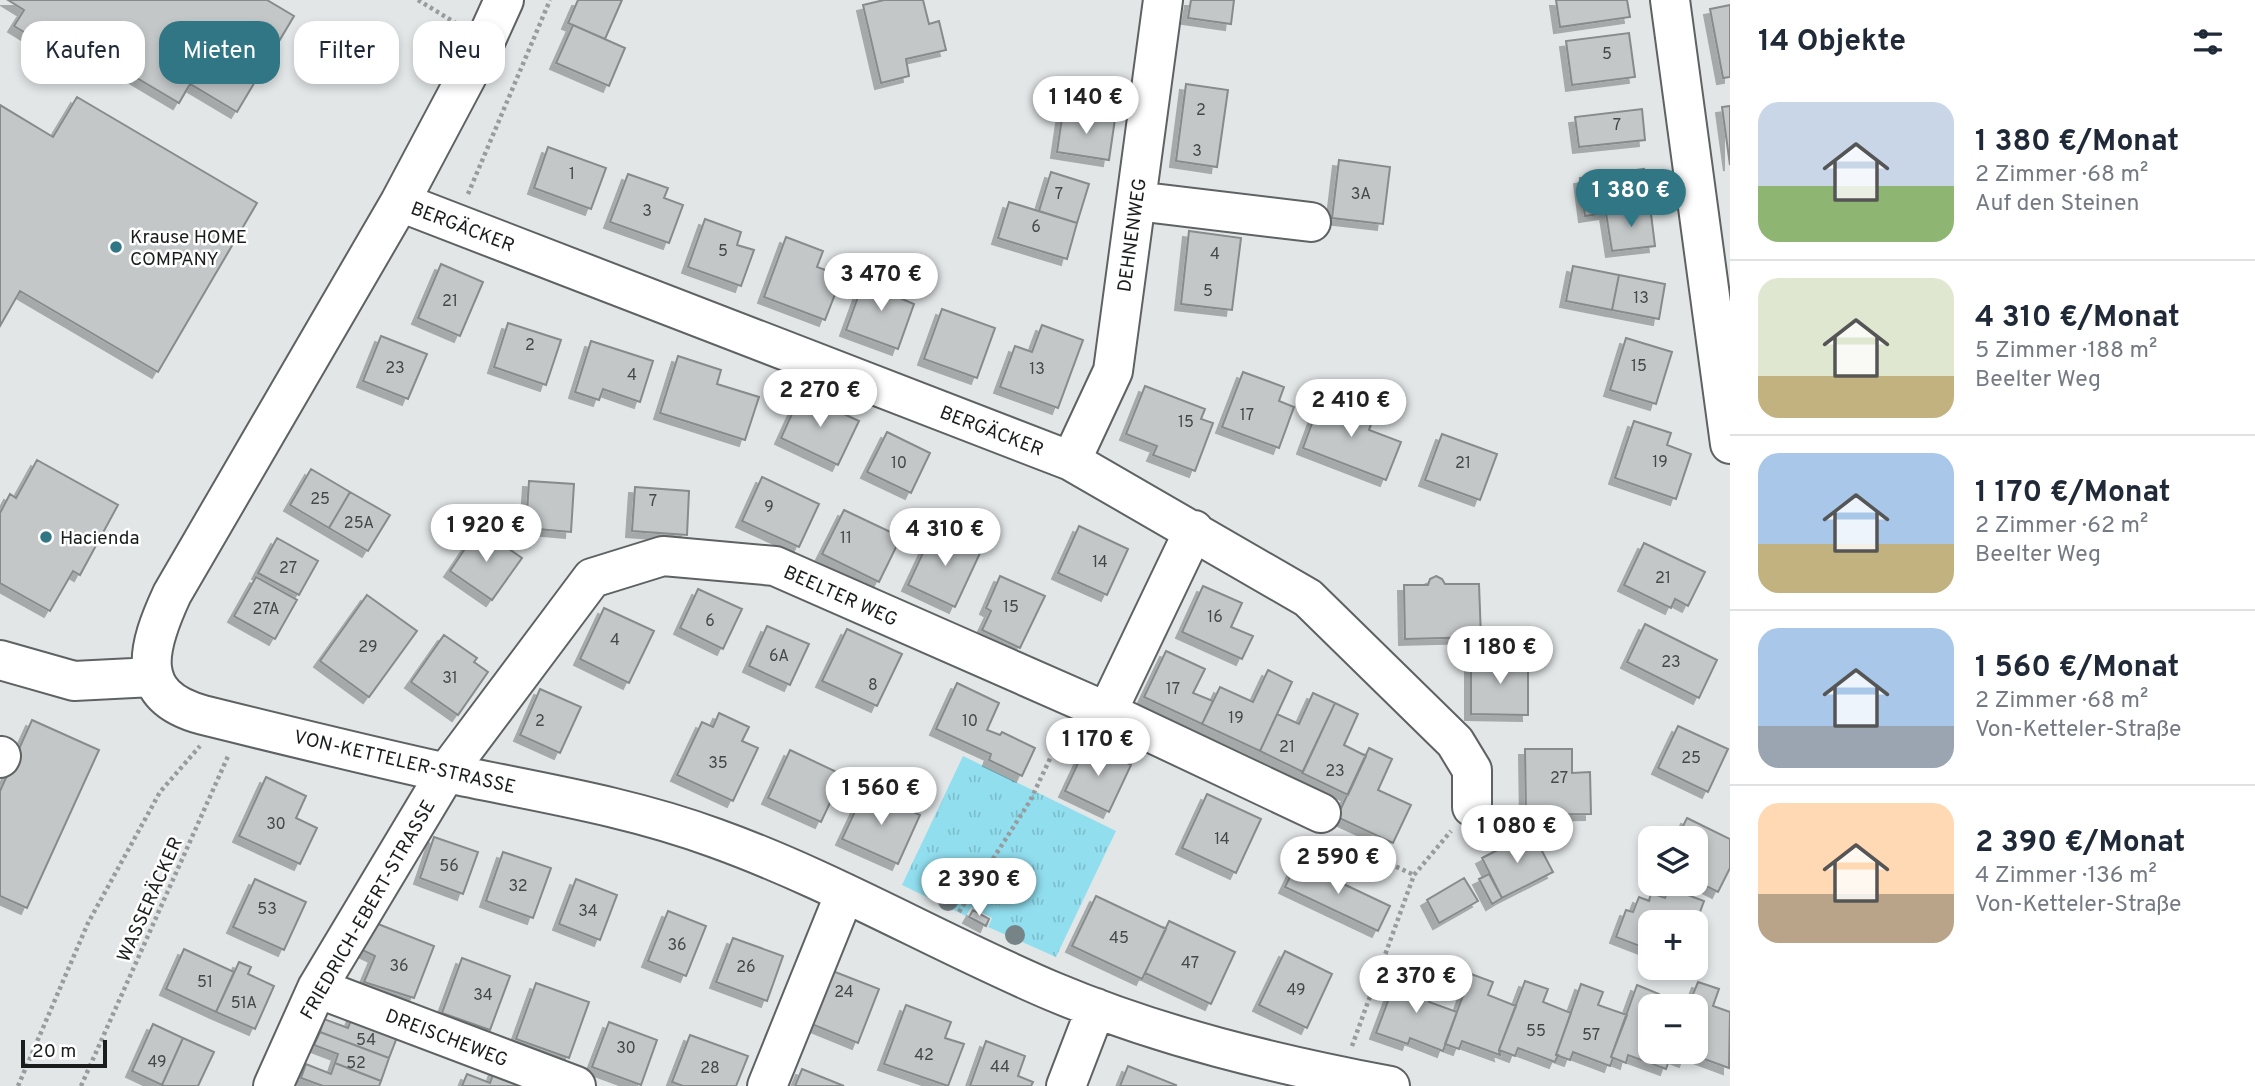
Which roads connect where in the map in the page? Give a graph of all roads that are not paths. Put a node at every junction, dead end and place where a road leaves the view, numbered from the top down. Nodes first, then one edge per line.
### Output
1 (504, 0) edge
2 (1163, 0) edge
3 (1670, 0) edge
4 (1136, 201) junction
5 (400, 202) junction
6 (1311, 222) dead end
7 (1730, 444) edge
8 (1071, 461) junction
9 (1194, 530) junction
10 (0, 660) edge
11 (153, 677) junction
12 (1093, 706) junction
13 (446, 773) junction
14 (1472, 807) road end
15 (1321, 813) road end
16 (845, 893) junction
17 (317, 988) junction
18 (1096, 1008) junction
19 (1340, 1081) edge
20 (273, 1086) edge
21 (576, 1086) edge
22 (767, 1086) edge
23 (1066, 1086) edge
24 (1390, 1086) edge

1 - 5 street
2 - 4 street, DEHNENWEG
3 - 7 street
4 - 6 street
4 - 8 street, DEHNENWEG
5 - 8 street, BERGÄCKER
5 - 11 street
8 - 9 street, BERGÄCKER
9 - 12 street
9 - 14 street, BERGÄCKER
10 - 11 street
11 - 13 street, VON-KETTELER-STRASSE
12 - 13 street, BEELTER WEG
12 - 15 street, BEELTER WEG
13 - 16 street, VON-KETTELER-STRASSE
13 - 17 street, FRIEDRICH-EBERT-STRASSE
16 - 18 street, VON-KETTELER-STRASSE
16 - 22 street
17 - 20 street, FRIEDRICH-EBERT-STRASSE
17 - 21 street, DREISCHEWEG
18 - 19 street, VON-KETTELER-STRASSE
18 - 23 street
19 - 24 street, VON-KETTELER-STRASSE

